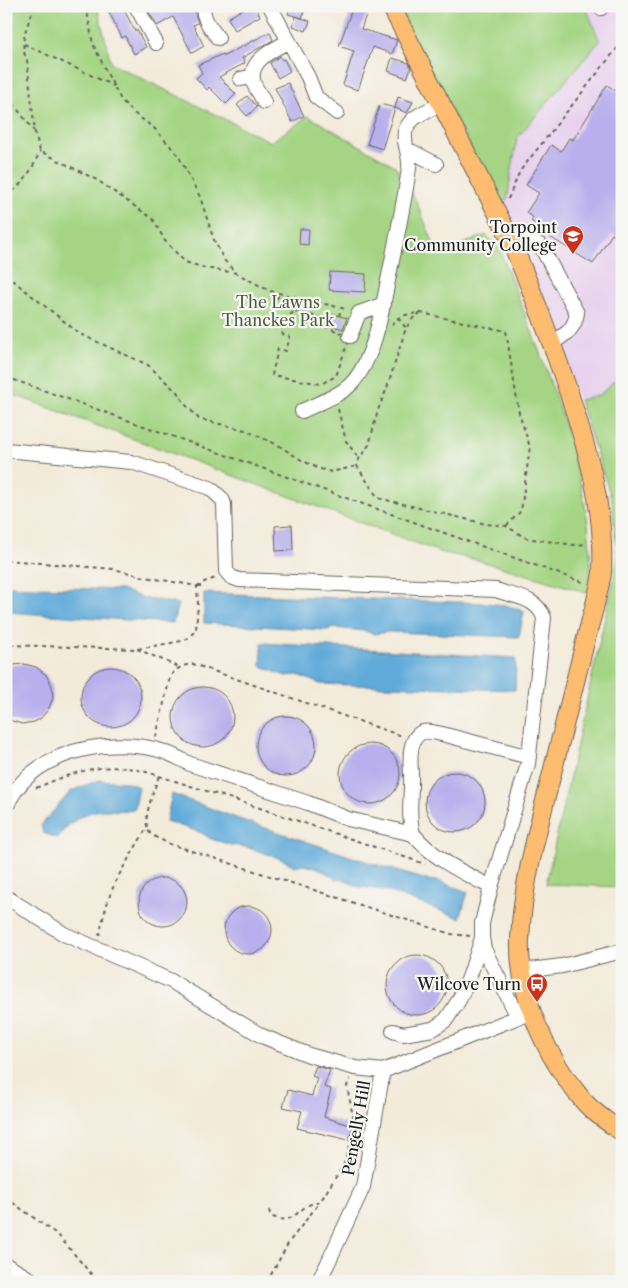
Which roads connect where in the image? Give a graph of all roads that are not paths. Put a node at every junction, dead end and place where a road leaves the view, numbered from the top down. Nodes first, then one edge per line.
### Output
1 (136, 6) edge
2 (204, 6) edge
3 (270, 6) edge
4 (391, 6) edge
5 (218, 38) dead end
6 (289, 41) junction
7 (156, 43) dead end
8 (264, 102) dead end
9 (441, 104) junction
10 (337, 113) dead end
11 (407, 149) junction
12 (436, 164) dead end
13 (508, 234) junction
14 (384, 304) junction
15 (350, 336) road end
16 (552, 343) junction
17 (302, 411) dead end
18 (6, 450) edge
19 (529, 757) junction
20 (6, 808) edge
21 (413, 834) junction
22 (491, 888) junction
23 (6, 897) edge
24 (482, 938) junction
25 (622, 950) edge
26 (522, 971) junction
27 (526, 1016) junction
28 (393, 1031) dead end
29 (383, 1071) junction
30 (622, 1132) edge
31 (6, 1265) edge
32 (35, 1282) edge
33 (318, 1282) edge

1 - 7 street
2 - 5 street
3 - 6 street
4 - 9 main road
6 - 8 street
6 - 10 street
9 - 11 street
9 - 13 main road
11 - 12 street
11 - 14 street
13 - 16 main road
13 - 16 street
14 - 15 street
14 - 17 street
16 - 26 main road
18 - 19 street
19 - 21 street
19 - 22 street
20 - 21 street
21 - 22 street
22 - 24 street
23 - 29 street
24 - 27 street
24 - 28 street
25 - 26 street
26 - 27 main road
27 - 29 street, Pengelly Hill
27 - 30 main road
29 - 33 street, Pengelly Hill
31 - 32 street

